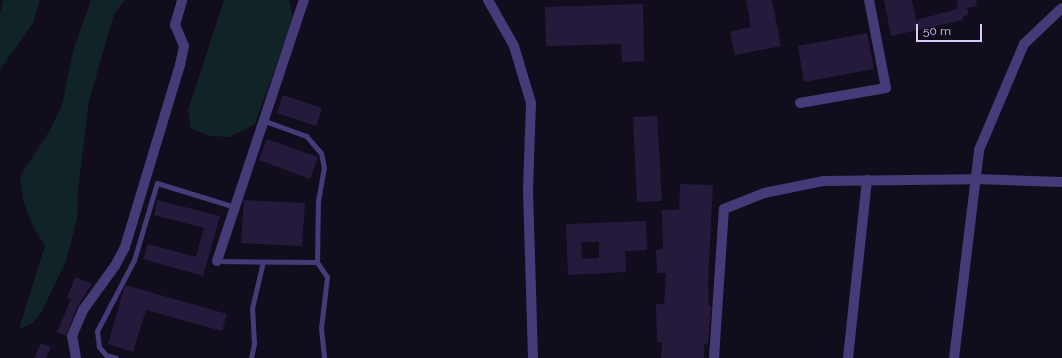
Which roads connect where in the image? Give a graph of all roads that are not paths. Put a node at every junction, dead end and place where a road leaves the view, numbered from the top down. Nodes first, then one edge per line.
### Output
1 (182, 0) edge
2 (304, 0) edge
3 (488, 0) edge
4 (869, 0) edge
5 (1062, 8) edge
6 (800, 103) dead end
7 (265, 121) junction
8 (976, 179) junction
9 (867, 180) junction
10 (1062, 182) edge
11 (235, 207) junction
12 (217, 261) joint
13 (262, 262) junction
14 (317, 262) junction
15 (76, 358) edge
16 (116, 358) edge
17 (251, 358) edge
18 (324, 358) edge
19 (533, 358) edge
20 (714, 358) edge
21 (848, 358) edge
22 (954, 358) edge

1 - 15 street
2 - 7 street
3 - 19 street
4 - 6 street
5 - 8 street
7 - 11 street
7 - 14 lane
8 - 9 street
8 - 10 street
8 - 22 street
9 - 20 street
9 - 21 street
11 - 12 street
11 - 16 lane
12 - 13 lane
13 - 14 lane
13 - 17 lane
14 - 18 lane

